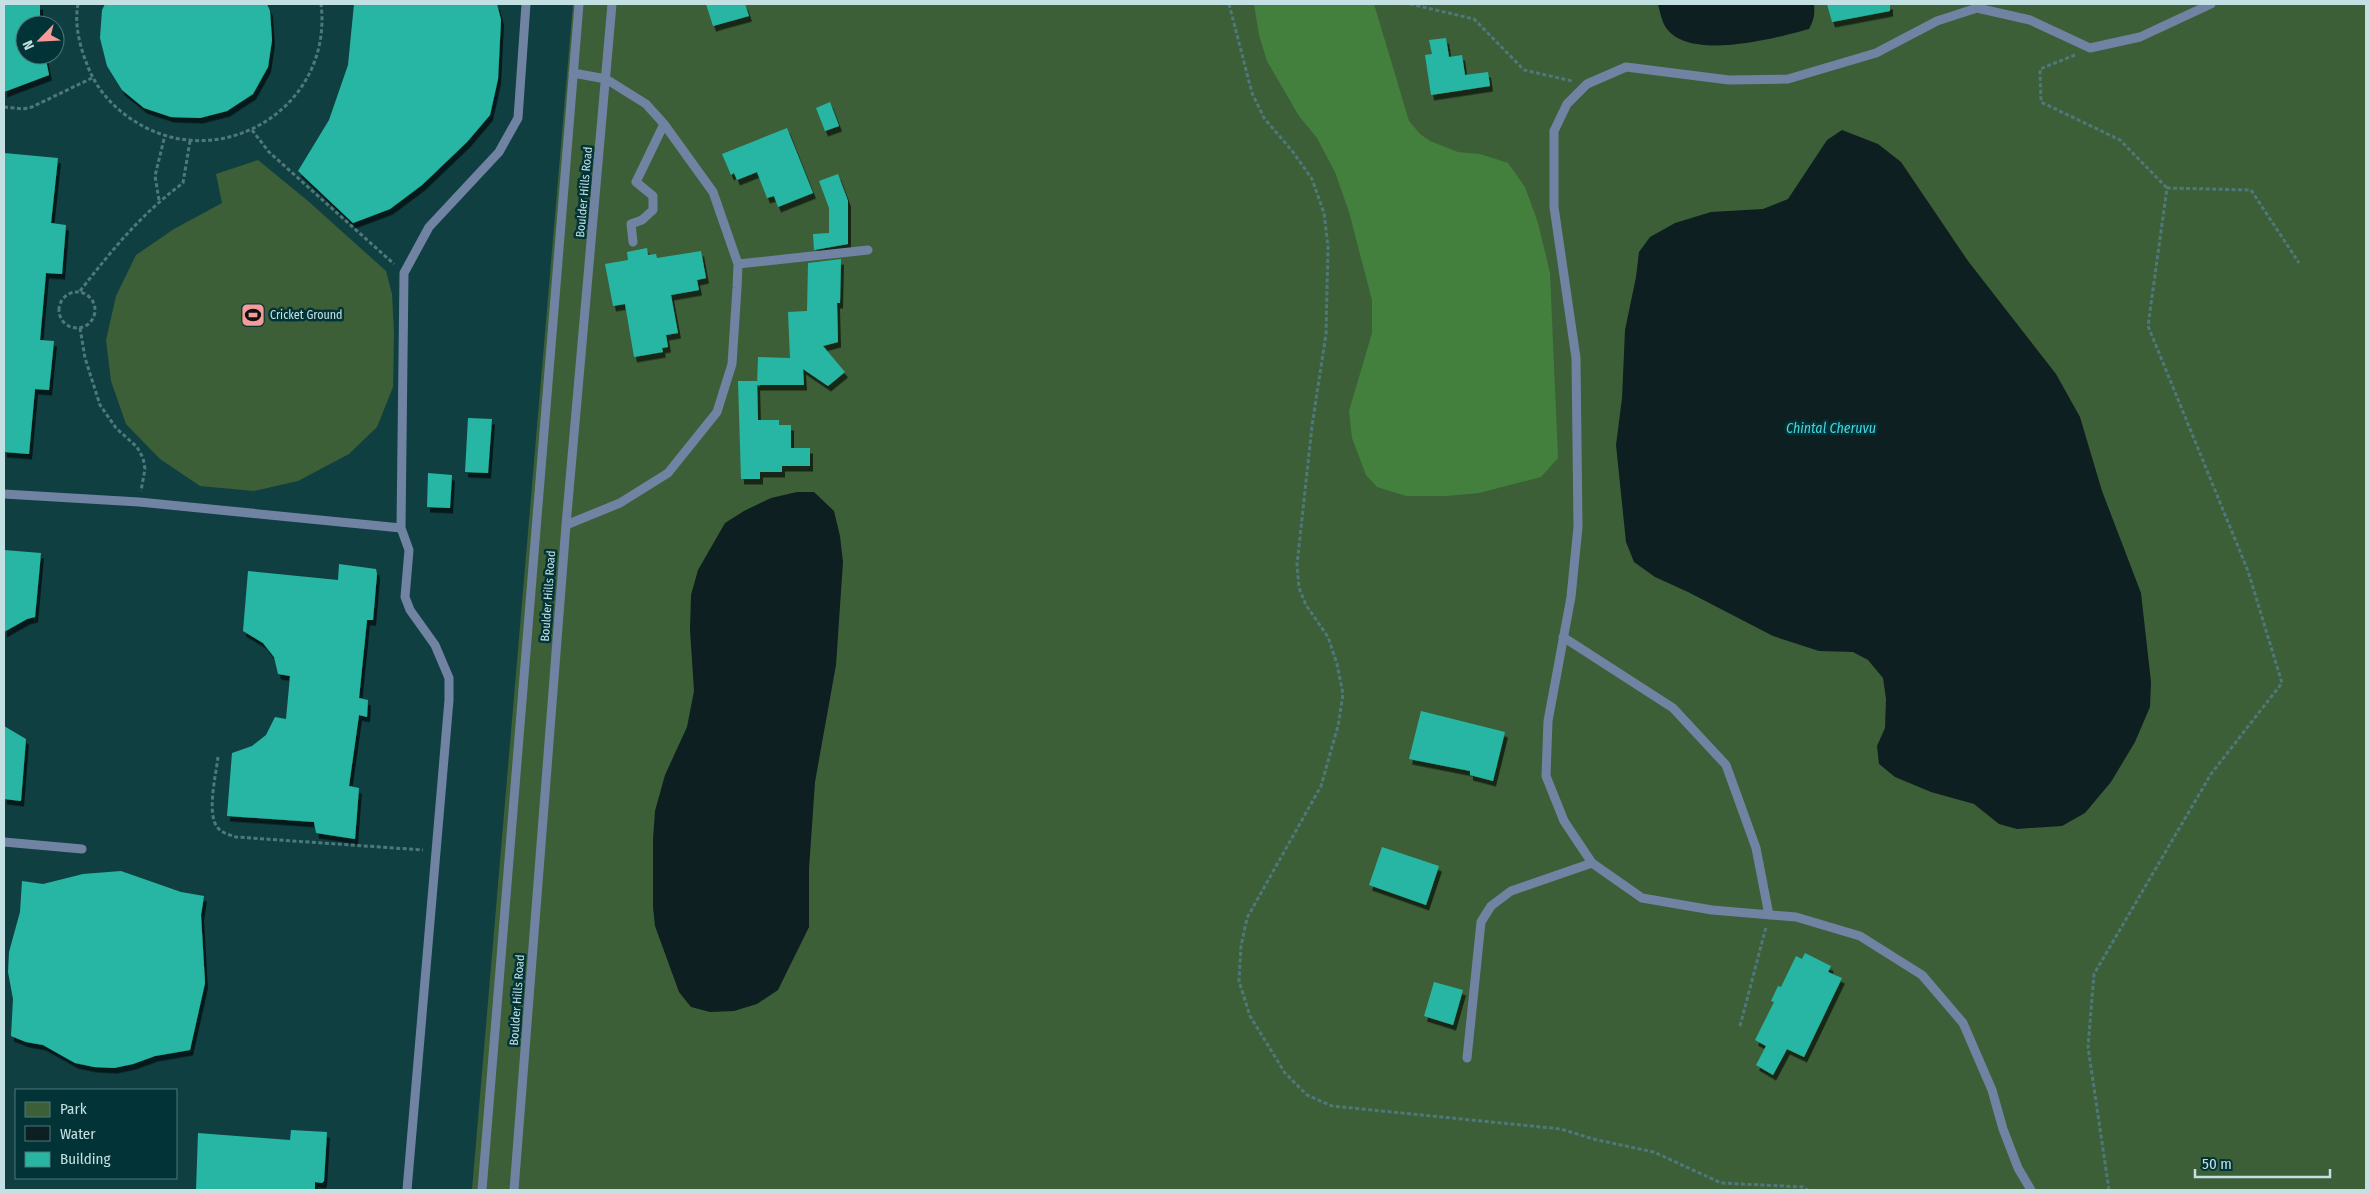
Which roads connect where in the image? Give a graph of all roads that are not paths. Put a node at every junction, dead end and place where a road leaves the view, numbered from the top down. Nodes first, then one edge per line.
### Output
1 (526, 4) edge
2 (579, 4) edge
3 (612, 4) edge
4 (2211, 4) edge
5 (573, 73) junction
6 (606, 79) junction
7 (664, 124) junction
8 (633, 242) dead end
9 (868, 250) dead end
10 (738, 264) junction
11 (4, 494) edge
12 (566, 525) junction
13 (401, 528) junction
14 (1563, 637) junction
15 (4, 842) edge
16 (82, 849) dead end
17 (1592, 863) junction
18 (1769, 915) junction
19 (1467, 1058) dead end
20 (407, 1190) edge
21 (482, 1190) edge
22 (514, 1190) edge
23 (2031, 1190) edge

1 - 13 lane
2 - 5 lane, Boulder Hills Road
3 - 6 lane, Boulder Hills Road
4 - 14 lane
5 - 6 lane
5 - 21 lane, Boulder Hills Road
6 - 7 lane
6 - 12 lane, Boulder Hills Road
7 - 8 lane
7 - 10 lane
9 - 10 lane
10 - 12 lane
11 - 13 lane
12 - 22 lane, Boulder Hills Road
13 - 20 lane
14 - 17 lane
14 - 18 lane
15 - 16 lane
17 - 18 lane
17 - 19 lane
18 - 23 lane

